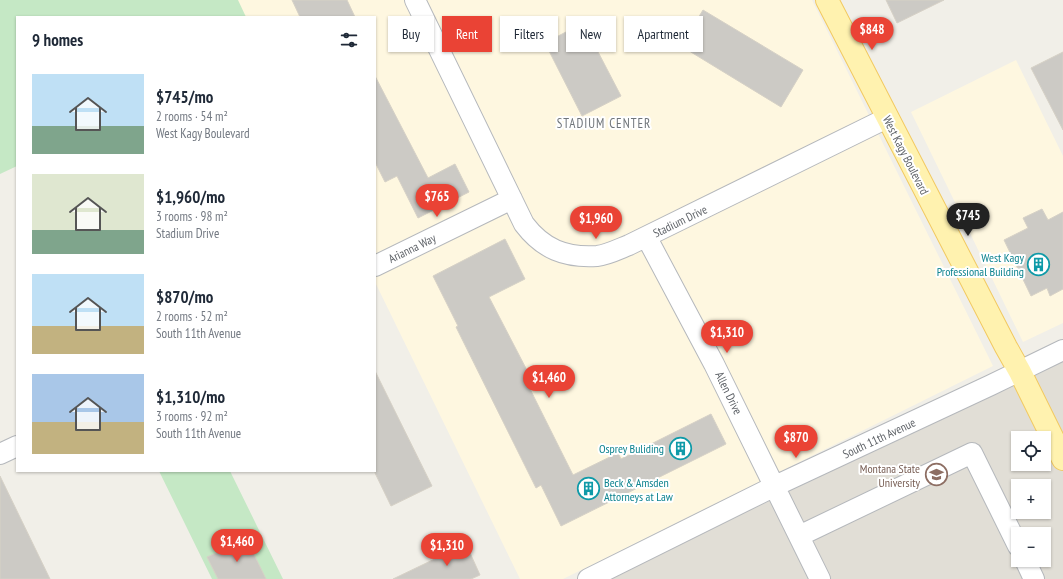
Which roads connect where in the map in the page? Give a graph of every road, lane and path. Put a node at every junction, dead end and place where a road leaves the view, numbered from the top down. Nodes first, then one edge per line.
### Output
1 (414, 0) edge
2 (827, 0) edge
3 (887, 118) junction
4 (512, 199) junction
5 (647, 238) junction
6 (376, 265) edge
7 (1063, 350) edge
8 (1020, 372) junction
9 (16, 446) edge
10 (0, 454) edge
11 (1063, 459) edge
12 (775, 486) junction
13 (1011, 532) edge
14 (799, 536) junction
15 (1028, 567) edge
16 (588, 579) edge
17 (820, 579) edge
18 (1034, 579) edge

1 - 4 street, Stadium Drive
2 - 3 main road, West Kagy Boulevard
3 - 5 street, Stadium Drive
3 - 8 main road, West Kagy Boulevard
4 - 5 street, Stadium Drive
4 - 6 street, Arianna Way
5 - 12 street, Allen Drive
7 - 8 street, South 11th Avenue
8 - 11 main road, West Kagy Boulevard
8 - 12 street, South 11th Avenue
9 - 10 street
12 - 14 street, Allen Drive
12 - 16 street, South 11th Avenue
13 - 14 street
14 - 17 street, Allen Drive
15 - 18 street

